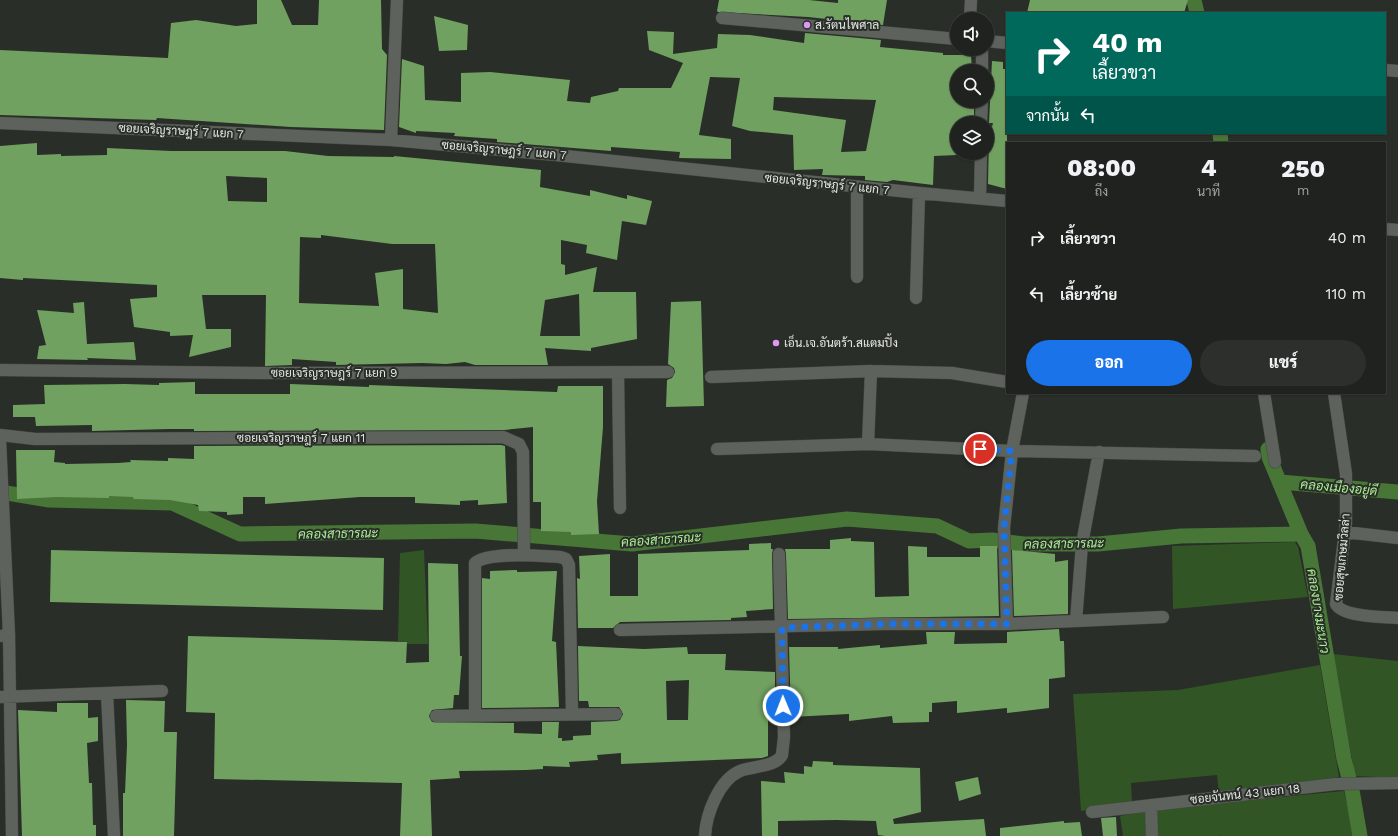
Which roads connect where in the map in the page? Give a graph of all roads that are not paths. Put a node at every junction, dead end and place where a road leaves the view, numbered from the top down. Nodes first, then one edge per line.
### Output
1 (397, 0) edge
2 (971, 0) edge
3 (970, 12) edge
4 (722, 18) dead end
5 (950, 38) edge
6 (994, 42) edge
7 (1006, 43) edge
8 (1386, 70) edge
9 (1398, 71) edge
10 (0, 123) edge
11 (390, 140) junction
12 (981, 160) edge
13 (858, 187) junction
14 (919, 193) junction
15 (980, 198) junction
16 (1006, 201) edge
17 (1386, 229) edge
18 (1398, 230) edge
19 (857, 277) dead end
20 (916, 298) dead end
21 (0, 370) edge
22 (871, 371) junction
23 (668, 372) dead end
24 (618, 373) junction
25 (712, 377) dead end
26 (1006, 382) edge
27 (1023, 394) edge
28 (1264, 394) edge
29 (1334, 394) edge
30 (0, 435) edge
31 (0, 438) edge
32 (868, 444) junction
33 (717, 449) dead end
34 (1012, 451) junction
35 (1099, 452) junction
36 (1255, 456) dead end
37 (1275, 462) dead end
38 (620, 508) dead end
39 (1345, 532) junction
40 (1398, 538) edge
41 (524, 551) junction
42 (779, 554) dead end
43 (1163, 617) dead end
44 (1398, 618) edge
45 (1076, 621) junction
46 (1007, 624) junction
47 (782, 628) junction
48 (620, 630) dead end
49 (5, 635) edge
50 (162, 691) dead end
51 (107, 694) junction
52 (5, 697) edge
53 (475, 714) junction
54 (572, 714) junction
55 (616, 714) dead end
56 (436, 716) dead end
57 (1398, 783) edge
58 (1151, 805) junction
59 (6, 807) edge
60 (1092, 812) dead end
61 (12, 836) edge
62 (114, 836) edge
63 (705, 836) edge
64 (1152, 836) edge

1 - 11 street
2 - 3 street
4 - 5 street
6 - 7 street
8 - 9 street
10 - 11 street, ซอยเจริญราษฎร์ 7 แยก 7
11 - 13 street, ซอยเจริญราษฎร์ 7 แยก 7
12 - 15 street
13 - 14 street, ซอยเจริญราษฎร์ 7 แยก 7
13 - 19 street
14 - 15 street, ซอยเจริญราษฎร์ 7 แยก 7
14 - 20 street
15 - 16 street, ซอยเจริญราษฎร์ 7 แยก 7
17 - 18 street
21 - 24 street, ซอยเจริญราษฎร์ 7 แยก 9
22 - 25 street
22 - 26 street
22 - 32 street
23 - 24 street, ซอยเจริญราษฎร์ 7 แยก 9
24 - 38 street
27 - 34 street
28 - 37 street
29 - 39 street, ซอยสุขเกษมวิลล่า
30 - 41 street, ซอยเจริญราษฎร์ 7 แยก 11
31 - 49 street
32 - 33 street
32 - 34 street
34 - 35 street
34 - 46 street
35 - 36 street
35 - 45 street
39 - 40 street
39 - 44 street, ซอยสุขเกษมวิลล่า
41 - 53 street
41 - 54 street
42 - 47 street
43 - 45 street
45 - 46 street
46 - 47 street
47 - 48 street
47 - 63 street
49 - 52 street
50 - 51 street
51 - 52 street
51 - 62 street
52 - 59 street
53 - 54 street
53 - 56 street
54 - 55 street
57 - 58 street, ซอยจันทน์ 43 แยก 18
58 - 60 street, ซอยจันทน์ 43 แยก 18
58 - 64 street
59 - 61 street

